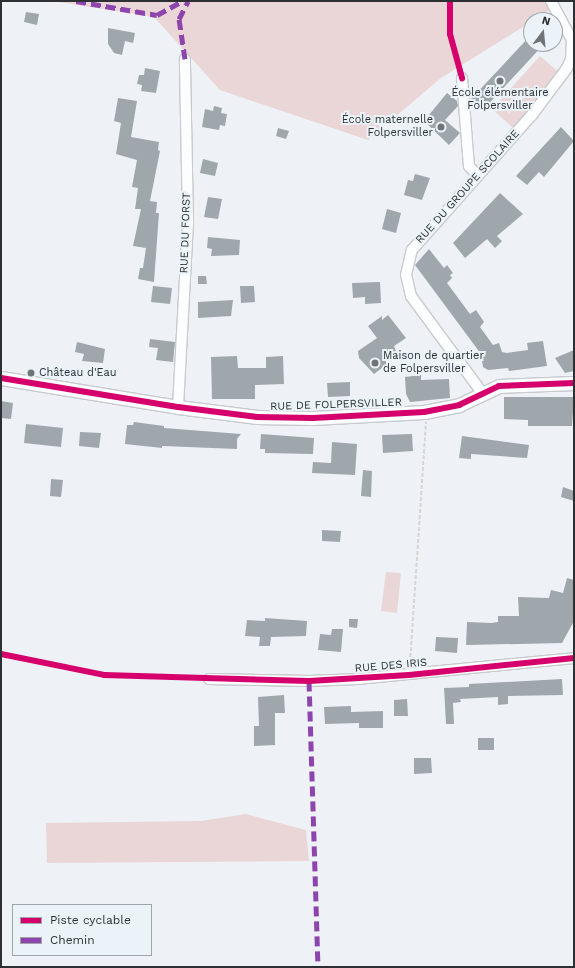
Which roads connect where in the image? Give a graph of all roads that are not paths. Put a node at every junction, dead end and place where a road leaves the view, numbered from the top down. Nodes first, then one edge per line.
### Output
1 (551, 1) edge
2 (573, 43) edge
3 (185, 59) dead end
4 (462, 78) dead end
5 (478, 176) junction
6 (1, 378) edge
7 (574, 384) edge
8 (483, 394) junction
9 (178, 407) junction
10 (574, 658) edge
11 (209, 679) dead end

1 - 2 street, RUE DU GROUPE SCOLAIRE
2 - 5 street, RUE DU GROUPE SCOLAIRE
3 - 9 street, RUE DU FORST
4 - 5 street
5 - 8 street, RUE DU GROUPE SCOLAIRE
6 - 9 street, RUE DE FOLPERSVILLER
7 - 8 street, RUE DE FOLPERSVILLER
8 - 9 street, RUE DE FOLPERSVILLER
10 - 11 street, RUE DES IRIS

